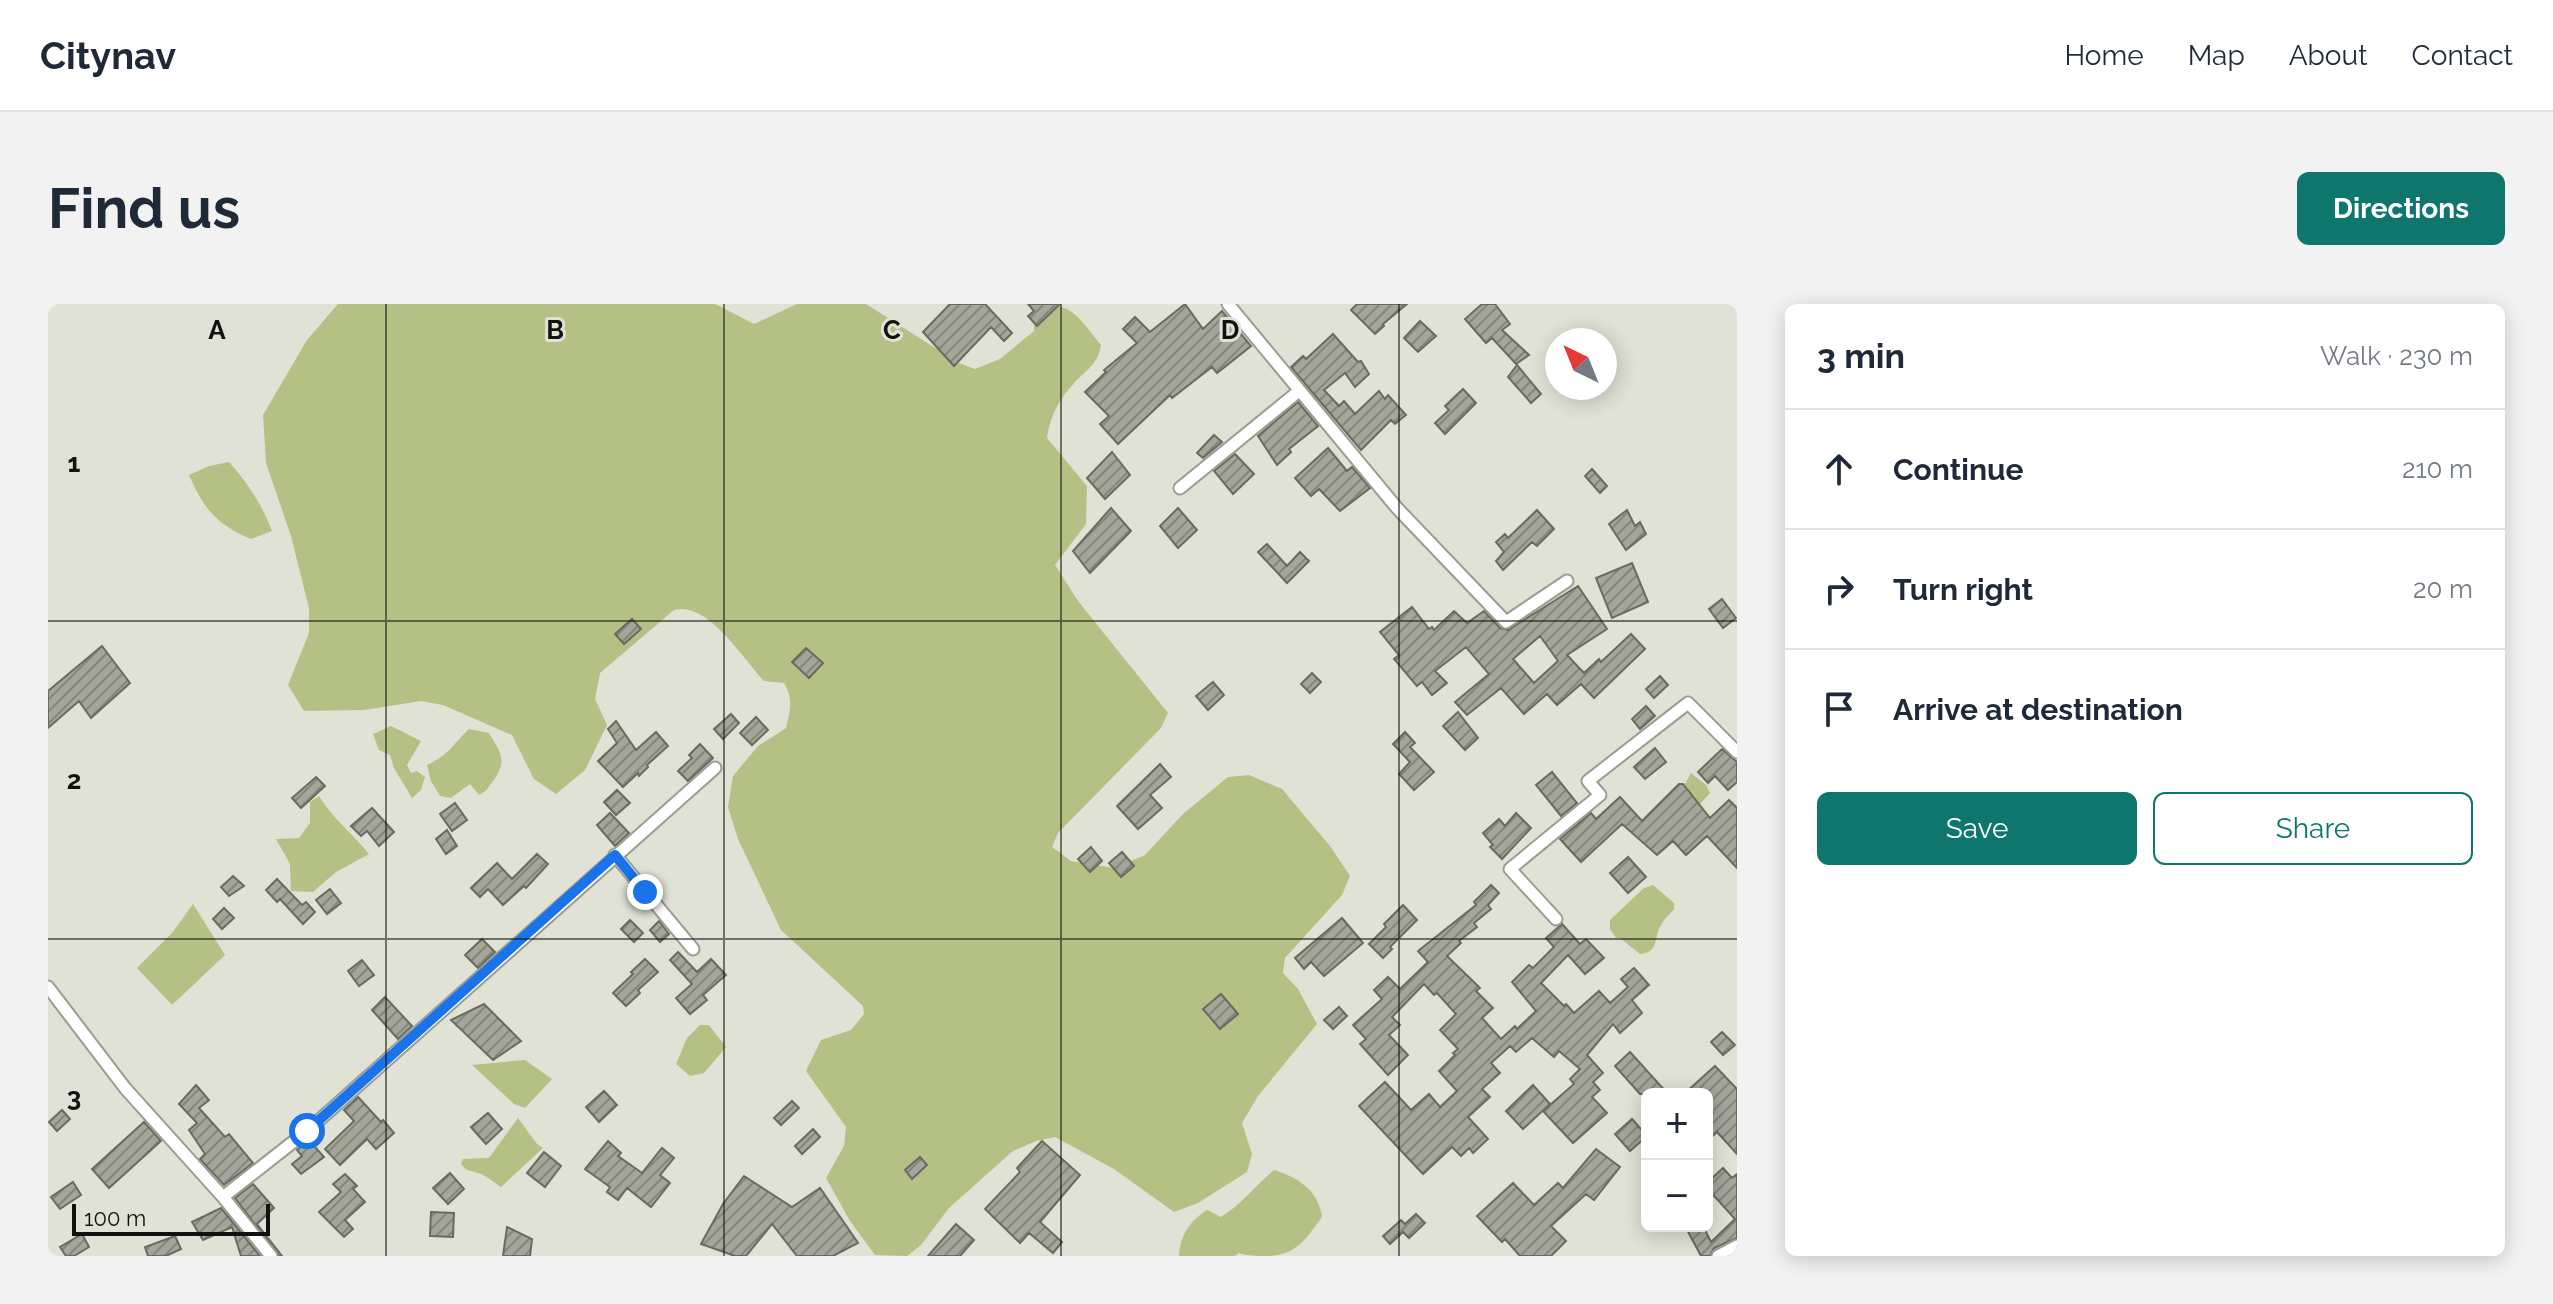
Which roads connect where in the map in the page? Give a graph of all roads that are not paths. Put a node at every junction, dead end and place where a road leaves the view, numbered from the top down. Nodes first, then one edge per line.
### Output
1 (1228, 304) edge
2 (1299, 391) junction
3 (1180, 488) dead end
4 (1567, 581) dead end
5 (1737, 752) edge
6 (715, 768) dead end
7 (615, 855) junction
8 (1556, 919) dead end
9 (693, 949) dead end
10 (48, 987) edge
11 (223, 1197) junction
12 (1737, 1246) edge
13 (271, 1256) edge
14 (1718, 1256) edge

1 - 2 street
2 - 3 street
2 - 4 street
5 - 8 street
6 - 7 street
7 - 9 street
7 - 11 street
10 - 11 street
11 - 13 street
12 - 14 street

